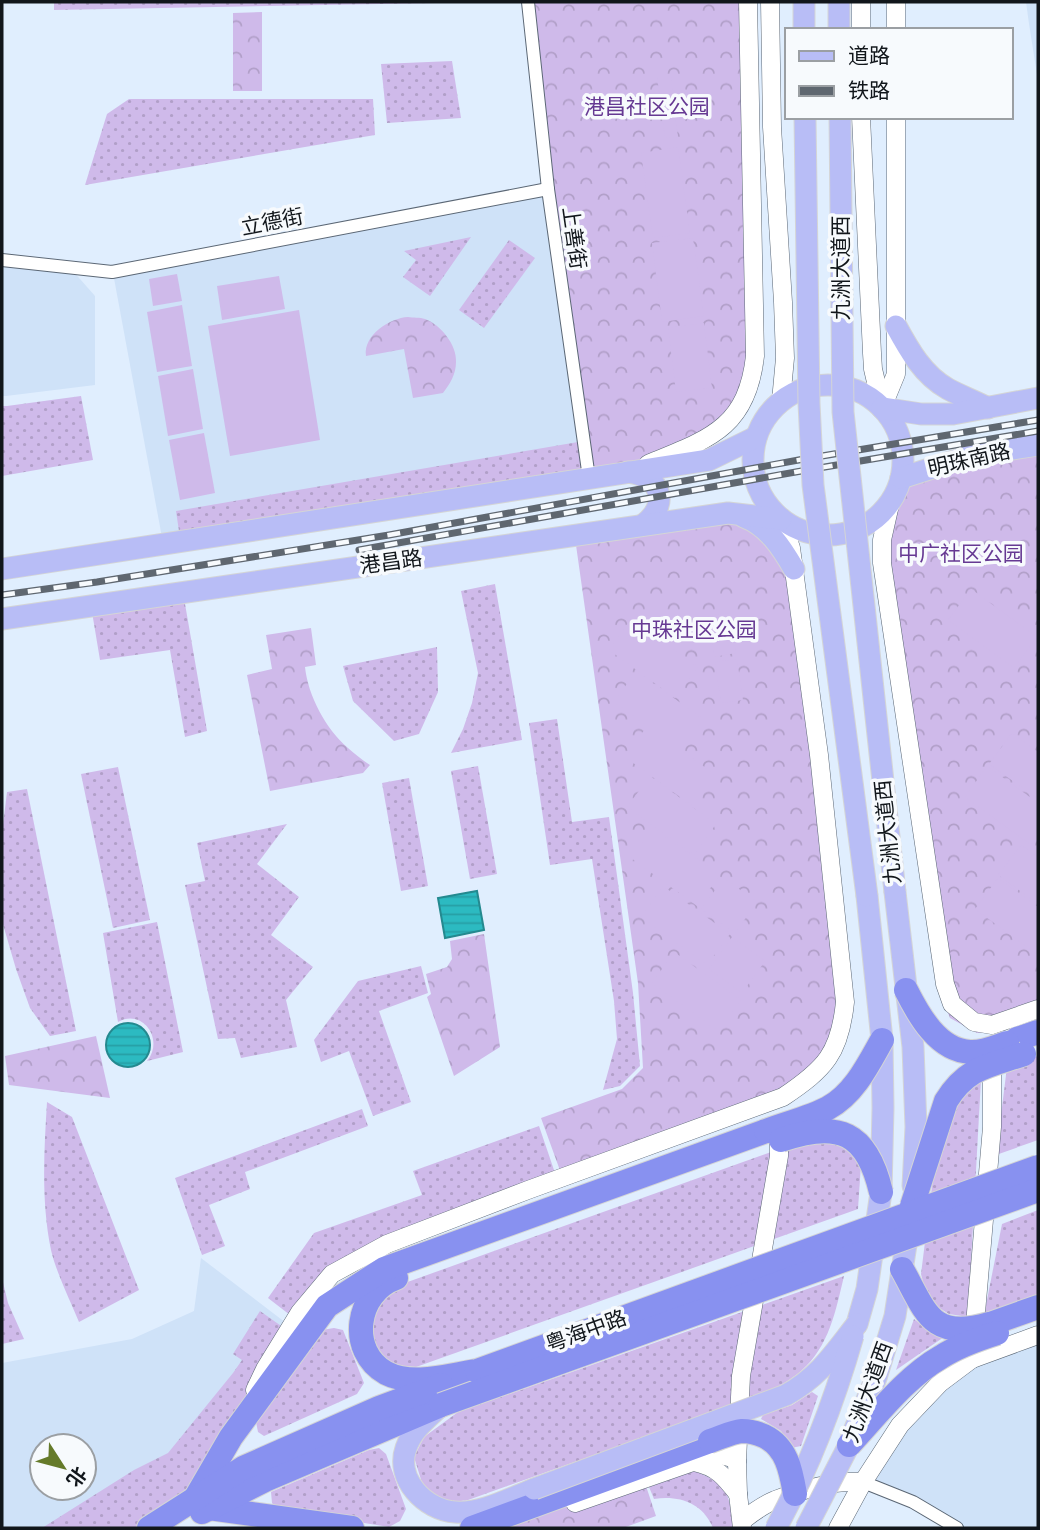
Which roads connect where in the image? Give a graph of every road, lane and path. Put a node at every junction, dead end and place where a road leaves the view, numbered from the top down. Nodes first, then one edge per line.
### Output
1 (528, 2) edge
2 (748, 2) edge
3 (770, 2) edge
4 (804, 2) edge
5 (839, 2) edge
6 (861, 2) edge
7 (896, 2) edge
8 (804, 28) edge
9 (839, 28) edge
10 (861, 28) edge
11 (896, 28) edge
12 (805, 119) edge
13 (840, 119) edge
14 (896, 119) edge
15 (861, 123) edge
16 (548, 189) junction
17 (2, 260) edge
18 (896, 326) junction
19 (1038, 398) edge
20 (781, 401) junction
21 (882, 408) junction
22 (988, 408) junction
23 (756, 437) junction
24 (1038, 445) edge
25 (628, 472) junction
26 (589, 478) junction
27 (901, 478) junction
28 (891, 500) junction
29 (728, 513) junction
30 (781, 519) junction
31 (642, 525) junction
32 (2, 569) edge
33 (794, 569) junction
34 (2, 619) edge
35 (906, 990) junction
36 (1038, 1009) edge
37 (992, 1025) junction
38 (882, 1040) junction
39 (1029, 1043) edge
40 (783, 1097) junction
41 (767, 1138) junction
42 (1038, 1167) edge
43 (1038, 1189) edge
44 (881, 1192) junction
45 (912, 1206) junction
46 (902, 1269) junction
47 (1038, 1307) edge
48 (1038, 1318) edge
49 (857, 1324) junction
50 (995, 1328) junction
51 (1038, 1335) edge
52 (972, 1359) junction
53 (477, 1371) junction
54 (441, 1405) junction
55 (231, 1437) junction
56 (849, 1445) junction
57 (737, 1461) junction
58 (694, 1462) junction
59 (863, 1482) junction
60 (738, 1494) junction
61 (795, 1494) junction
62 (202, 1504) junction
63 (742, 1525) edge
64 (149, 1528) edge
65 (178, 1528) edge
66 (352, 1528) edge
67 (471, 1528) edge
68 (502, 1528) edge
69 (776, 1528) edge
70 (806, 1528) edge
71 (838, 1528) edge
72 (957, 1528) edge

1 - 16 street, 上善街
2 - 25 main road
3 - 20 main road
4 - 8 main road
5 - 9 main road
6 - 10 main road
7 - 11 main road
12 - 38 main road, 九洲大道西, bridge
13 - 35 main road, 九洲大道西, bridge
14 - 18 main road
15 - 21 main road
16 - 17 street, 立德街
16 - 26 street, 上善街
18 - 21 main road
18 - 22 main road
19 - 22 main road
20 - 21 main road
20 - 23 main road
21 - 22 main road
21 - 27 main road
23 - 25 main road
23 - 30 main road
24 - 27 main road, 明珠南路
25 - 26 main road
25 - 31 main road
26 - 32 main road
27 - 28 main road
28 - 30 main road
28 - 37 main road
29 - 30 main road, 港昌路
29 - 31 main road, 港昌路
29 - 33 main road
30 - 33 main road
31 - 34 main road, 港昌路
33 - 40 main road
35 - 39 highway, bridge
35 - 45 main road, 九洲大道西, bridge
36 - 37 main road
37 - 52 main road
38 - 41 highway, bridge
38 - 44 main road, 九洲大道西, bridge
39 - 45 highway, bridge
40 - 55 main road
40 - 57 main road
41 - 44 highway, bridge
41 - 53 highway
41 - 55 highway
42 - 53 highway, 粤海中路, bridge
43 - 54 highway, 粤海中路, bridge
44 - 49 main road, 九洲大道西, bridge
45 - 46 main road, 九洲大道西, bridge
46 - 50 highway, bridge
46 - 56 main road, 九洲大道西, bridge
47 - 50 highway
48 - 50 highway
49 - 54 main road, bridge
49 - 61 main road, 九洲大道西, bridge
50 - 56 highway, bridge
51 - 52 main road
52 - 59 main road
53 - 62 highway, 粤海中路
54 - 62 highway, 粤海中路
55 - 62 highway
56 - 70 main road, 九洲大道西, bridge
57 - 58 main road
57 - 60 main road
58 - 60 main road
58 - 68 main road
59 - 63 main road
59 - 71 main road
59 - 72 street
60 - 63 main road
61 - 67 highway, bridge
61 - 69 main road, 九洲大道西, bridge
62 - 64 highway, 粤海中路
62 - 65 highway, 粤海中路
62 - 66 highway

